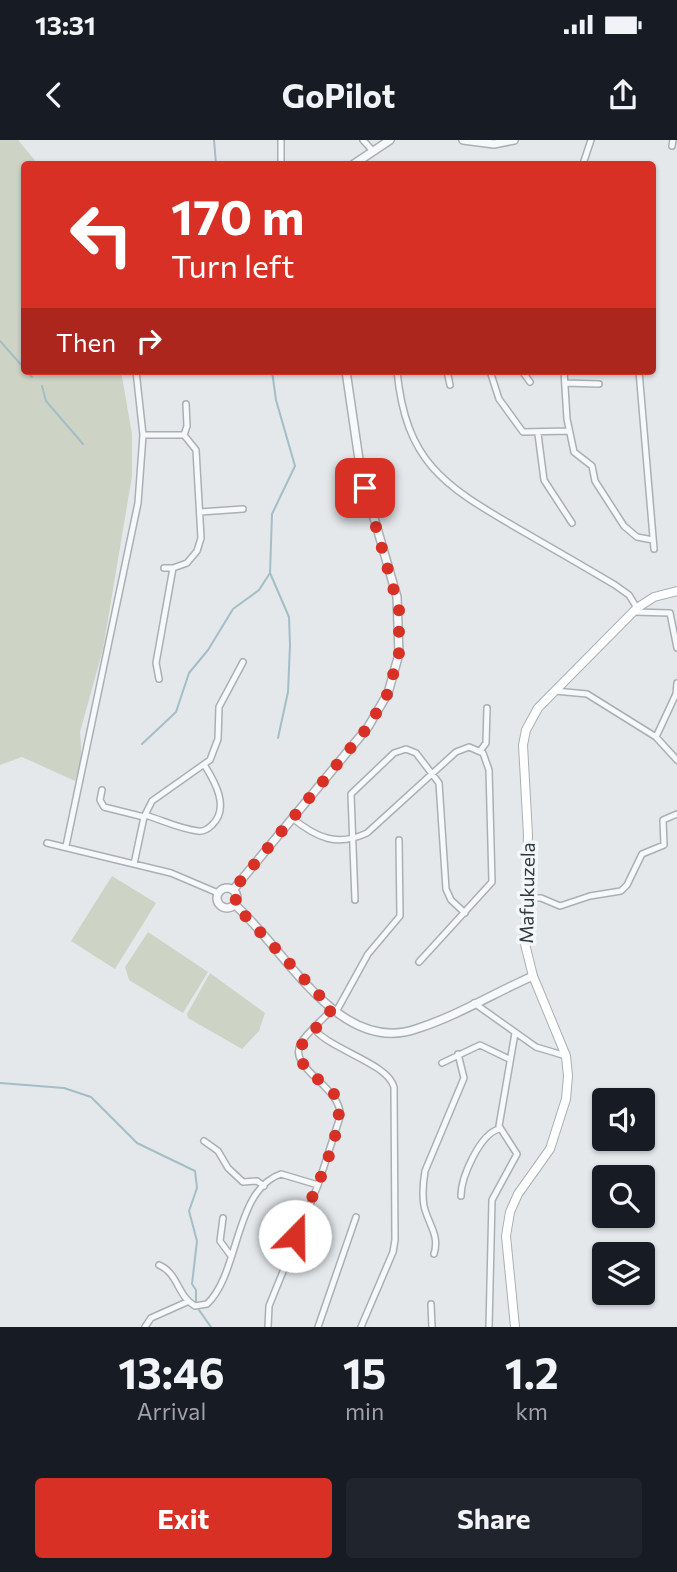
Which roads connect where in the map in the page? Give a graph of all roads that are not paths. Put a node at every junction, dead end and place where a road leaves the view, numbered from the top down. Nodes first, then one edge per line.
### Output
1 (281, 140) edge
2 (363, 140) edge
3 (390, 140) edge
4 (463, 140) edge
5 (514, 140) edge
6 (591, 140) edge
7 (372, 150) junction
8 (281, 161) edge
9 (358, 161) edge
10 (584, 161) edge
11 (136, 375) edge
12 (347, 375) edge
13 (397, 375) edge
14 (448, 375) edge
15 (491, 375) edge
16 (525, 375) edge
17 (565, 375) edge
18 (639, 375) edge
19 (530, 382) dead end
20 (565, 383) junction
21 (599, 384) dead end
22 (450, 385) dead end
23 (186, 404) dead end
24 (568, 431) junction
25 (538, 434) junction
26 (143, 435) junction
27 (184, 435) junction
28 (567, 498) dead end
29 (559, 502) junction
30 (243, 509) dead end
31 (200, 512) junction
32 (572, 523) dead end
33 (653, 540) junction
34 (654, 549) dead end
35 (164, 568) dead end
36 (173, 568) junction
37 (677, 591) edge
38 (635, 610) junction
39 (677, 648) edge
40 (243, 662) dead end
41 (159, 679) dead end
42 (677, 682) edge
43 (555, 691) junction
44 (487, 708) dead end
45 (656, 737) junction
46 (480, 751) junction
47 (677, 760) edge
48 (205, 766) junction
49 (433, 773) junction
50 (102, 790) dead end
51 (677, 814) edge
52 (145, 816) junction
53 (292, 818) junction
54 (351, 840) junction
55 (399, 840) dead end
56 (47, 843) dead end
57 (66, 846) junction
58 (134, 864) junction
59 (233, 890) junction
60 (218, 893) junction
61 (526, 898) junction
62 (355, 900) dead end
63 (234, 904) junction
64 (465, 914) junction
65 (419, 962) dead end
66 (533, 976) junction
67 (474, 1003) junction
68 (334, 1011) junction
69 (314, 1029) junction
70 (515, 1033) junction
71 (458, 1054) junction
72 (566, 1056) junction
73 (509, 1059) junction
74 (442, 1063) dead end
75 (499, 1129) junction
76 (204, 1141) dead end
77 (318, 1185) junction
78 (264, 1186) junction
79 (461, 1196) dead end
80 (356, 1217) dead end
81 (223, 1218) dead end
82 (434, 1254) dead end
83 (231, 1256) junction
84 (159, 1265) dead end
85 (187, 1302) junction
86 (431, 1304) dead end
87 (363, 1326) edge
88 (145, 1327) edge
89 (268, 1327) edge
90 (318, 1327) edge
91 (432, 1327) edge
92 (489, 1327) edge
93 (515, 1327) edge

1 - 8 street
2 - 7 street
3 - 7 street
4 - 5 street
6 - 10 street
7 - 9 street
11 - 26 street
12 - 53 street
13 - 38 street
14 - 22 street
15 - 25 street
16 - 19 street
17 - 20 street
18 - 33 street
20 - 21 street
20 - 24 street
23 - 27 street
24 - 25 street
24 - 33 street
25 - 29 street
26 - 27 street
26 - 57 street
27 - 31 street
28 - 29 street
29 - 32 street
30 - 31 street
31 - 36 street
33 - 34 street
35 - 36 street
36 - 41 street
37 - 38 main road, Mafukuzela
38 - 39 street
38 - 43 main road, Mafukuzela
40 - 48 street
42 - 45 street
43 - 45 street
43 - 61 main road, Mafukuzela
44 - 46 street
45 - 47 street
46 - 49 street
46 - 64 street
48 - 52 street
48 - 52 street
49 - 54 street
49 - 54 street
49 - 64 street
50 - 52 street
51 - 61 street
52 - 58 street
53 - 54 street
53 - 59 street
54 - 62 street
55 - 68 street
56 - 57 street
57 - 58 street
58 - 60 street
59 - 60 street
59 - 63 street
60 - 63 street
61 - 66 main road, Mafukuzela
63 - 68 street
64 - 65 street
66 - 67 street
66 - 72 main road, Mafukuzela
67 - 68 street
67 - 70 street
68 - 69 street
69 - 77 street
69 - 87 street
70 - 72 street
70 - 73 street
71 - 73 street
71 - 74 street
71 - 82 street
72 - 93 main road, Mafukuzela
73 - 75 street
75 - 79 street
75 - 92 street
76 - 78 street
77 - 78 street
77 - 89 street
78 - 83 street
80 - 90 street
81 - 83 street
83 - 85 street
84 - 85 street
85 - 88 street
86 - 91 street

